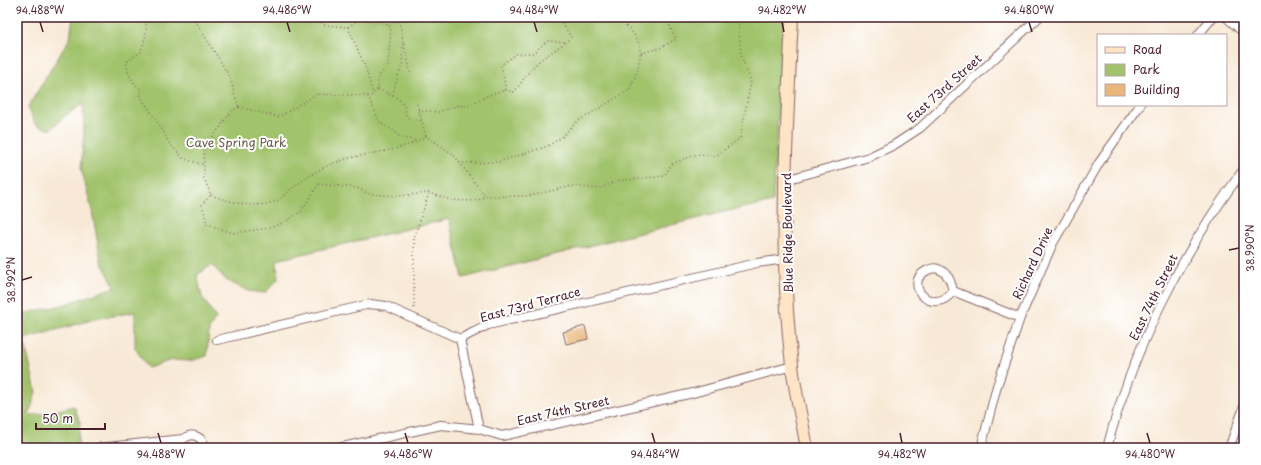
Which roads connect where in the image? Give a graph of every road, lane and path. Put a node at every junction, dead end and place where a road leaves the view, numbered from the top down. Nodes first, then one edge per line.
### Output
1 (143, 17) edge
2 (193, 17) edge
3 (315, 17) edge
4 (363, 17) edge
5 (384, 17) edge
6 (398, 17) edge
7 (558, 17) edge
8 (619, 17) edge
9 (667, 17) edge
10 (738, 17) edge
11 (792, 17) edge
12 (1039, 17) edge
13 (1213, 17) edge
14 (1226, 17) edge
15 (384, 21) junction
16 (348, 27) junction
17 (1244, 33) edge
18 (1199, 34) edge
19 (403, 41) junction
20 (566, 42) junction
21 (641, 52) junction
22 (411, 75) dead end
23 (378, 89) junction
24 (506, 90) junction
25 (373, 94) junction
26 (368, 96) junction
27 (393, 96) junction
28 (417, 104) dead end
29 (1139, 106) edge
30 (239, 107) junction
31 (418, 110) junction
32 (422, 121) junction
33 (426, 136) junction
34 (417, 141) junction
35 (459, 163) junction
36 (205, 165) junction
37 (1244, 169) edge
38 (785, 180) junction
39 (430, 192) junction
40 (211, 195) junction
41 (485, 196) junction
42 (785, 259) junction
43 (953, 291) junction
44 (1020, 318) junction
45 (414, 319) junction
46 (460, 339) junction
47 (217, 340) dead end
48 (792, 366) junction
49 (1244, 407) edge
50 (479, 429) junction
51 (202, 444) dead end
52 (97, 448) edge
53 (338, 448) edge
54 (807, 448) edge
55 (981, 448) edge
56 (1107, 448) edge
57 (1229, 448) edge

1 - 36 path
2 - 30 path
3 - 16 path
4 - 15 path
4 - 16 path
5 - 15 path
6 - 19 path
7 - 20 path
8 - 21 path
9 - 21 path
10 - 41 path
11 - 38 main road, Blue Ridge Boulevard
12 - 38 street, East 73rd Street
13 - 18 street
14 - 17 street
15 - 23 path
16 - 25 path
19 - 22 path
19 - 27 path
20 - 24 path
20 - 24 path
21 - 35 path
23 - 25 path
23 - 27 path
24 - 31 path
25 - 26 path
26 - 30 path
26 - 34 path
27 - 32 path
28 - 31 path
29 - 44 street, Richard Drive
30 - 36 path
31 - 32 path
32 - 33 path
33 - 34 path
33 - 35 path
34 - 40 path
35 - 41 path
36 - 40 path
37 - 56 street, East 74th Street
38 - 42 main road, Blue Ridge Boulevard
39 - 40 path
39 - 41 path
39 - 45 path
42 - 46 street, East 73rd Terrace
42 - 48 main road, Blue Ridge Boulevard
43 - 43 street
43 - 44 street
44 - 55 street, Richard Drive
45 - 46 street
45 - 47 street
46 - 50 street
48 - 50 street, East 74th Street
48 - 54 main road, Blue Ridge Boulevard
49 - 57 street
50 - 53 street, East 74th Street
51 - 52 street

